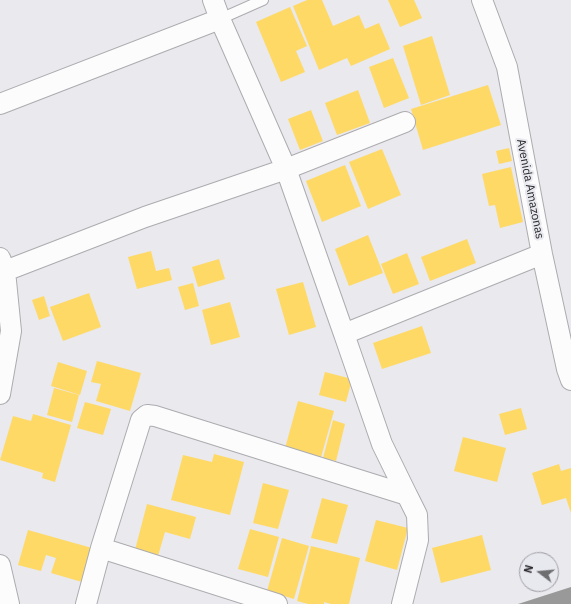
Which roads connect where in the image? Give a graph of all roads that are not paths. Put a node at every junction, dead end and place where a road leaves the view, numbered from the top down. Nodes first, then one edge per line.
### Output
1 (213, 0) edge
2 (263, 0) edge
3 (482, 0) edge
4 (220, 19) junction
5 (0, 104) edge
6 (405, 122) dead end
7 (286, 169) junction
8 (542, 254) junction
9 (3, 265) edge
10 (344, 334) junction
11 (571, 380) edge
12 (0, 394) edge
13 (407, 495) junction
14 (101, 548) junction
15 (0, 565) edge
16 (246, 599) edge
17 (9, 604) edge
18 (86, 604) edge
19 (277, 604) edge
20 (402, 604) edge

1 - 4 street
2 - 4 lane
3 - 8 street, Avenida Amazonas
4 - 5 street
4 - 7 street
6 - 7 street
7 - 9 street
7 - 10 street
8 - 10 street
8 - 11 street, Avenida Amazonas
9 - 12 street
10 - 13 street
13 - 14 street
13 - 20 street
14 - 16 street
14 - 18 street
15 - 17 street
16 - 19 street

